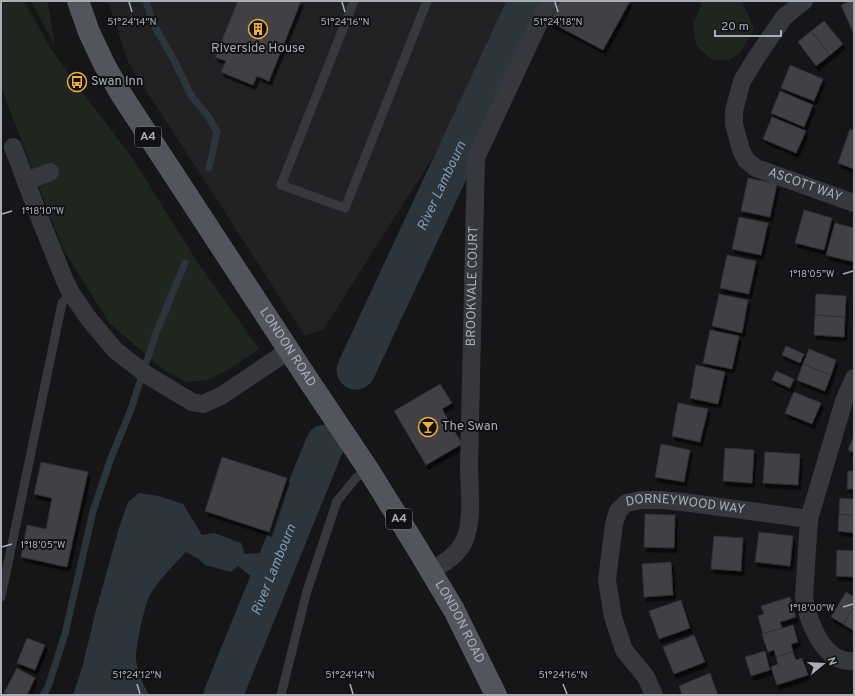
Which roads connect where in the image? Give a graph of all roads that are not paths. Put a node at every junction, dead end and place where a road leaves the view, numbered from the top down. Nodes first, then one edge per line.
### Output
1 (78, 1) edge
2 (354, 1) edge
3 (427, 1) edge
4 (548, 1) edge
5 (804, 1) edge
6 (13, 147) dead end
7 (50, 172) dead end
8 (26, 181) junction
9 (854, 203) edge
10 (71, 293) junction
11 (288, 351) junction
12 (854, 378) edge
13 (849, 403) edge
14 (368, 469) junction
15 (809, 519) junction
16 (431, 571) junction
17 (1, 597) edge
18 (854, 661) edge
19 (280, 695) edge
20 (496, 695) edge
21 (654, 695) edge

1 - 11 main road, LONDON ROAD / A4
2 - 3 lane
4 - 16 street, BROOKVALE COURT
5 - 9 street, ASCOTT WAY
6 - 8 street
7 - 8 street
8 - 10 street
10 - 11 street
10 - 17 lane
11 - 14 main road, LONDON ROAD / A4
12 - 13 street
13 - 15 street
14 - 16 main road, LONDON ROAD / A4
14 - 19 lane
15 - 18 street
15 - 21 street, DORNEYWOOD WAY
16 - 20 main road, LONDON ROAD / A4

